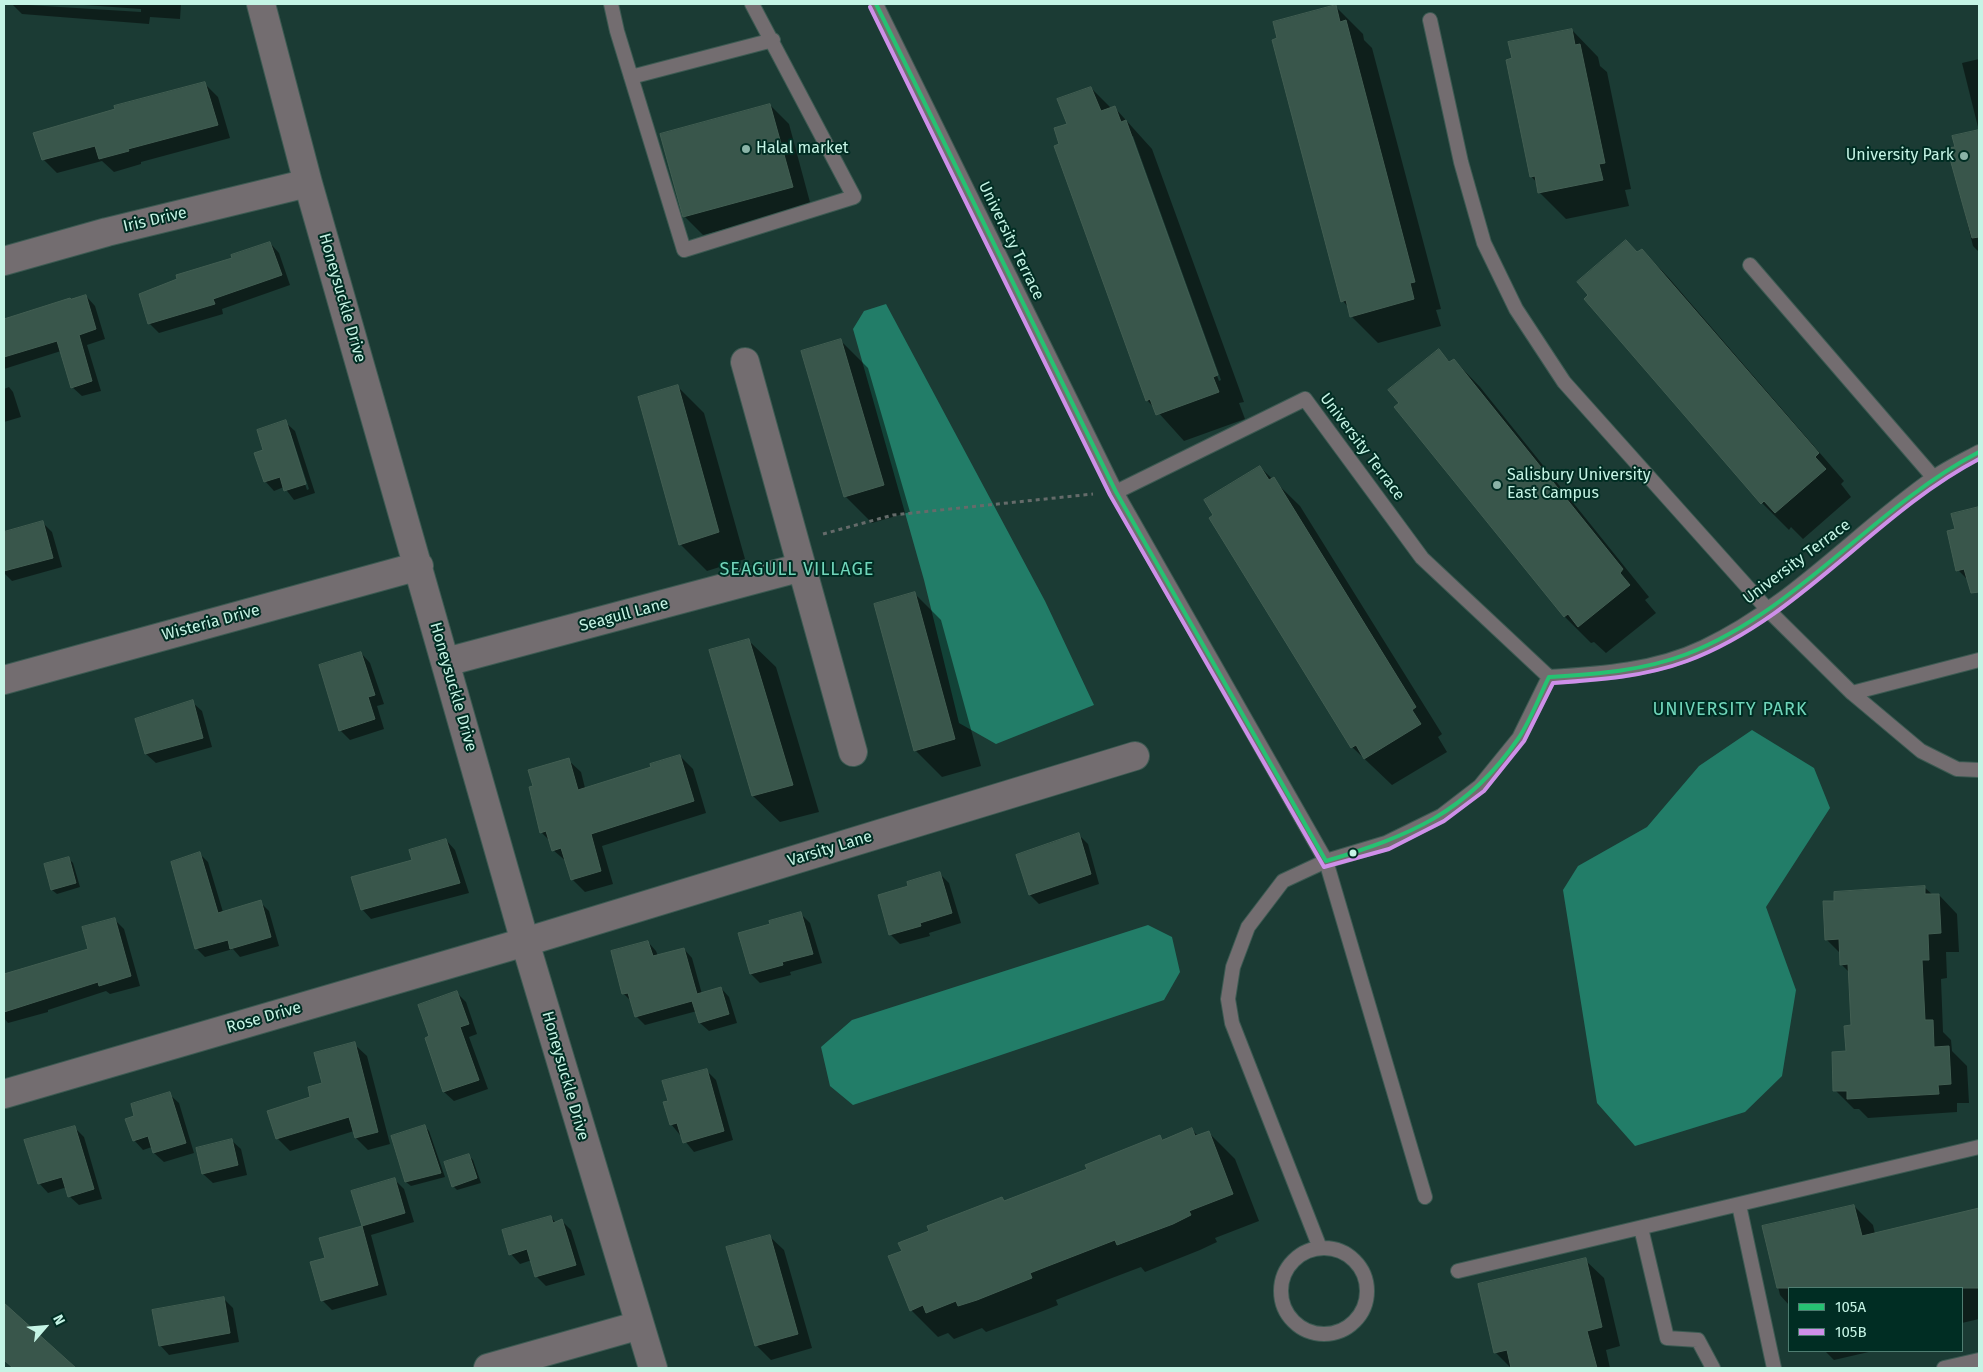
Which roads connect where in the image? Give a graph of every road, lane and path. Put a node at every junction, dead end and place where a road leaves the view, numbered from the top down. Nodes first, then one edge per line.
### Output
1 (261, 4) edge
2 (612, 4) edge
3 (752, 4) edge
4 (876, 4) edge
5 (1430, 20) dead end
6 (773, 40) junction
7 (631, 78) junction
8 (308, 183) junction
9 (4, 261) edge
10 (1750, 265) dead end
11 (746, 362) dead end
12 (1979, 452) edge
13 (1934, 478) junction
14 (1116, 492) junction
15 (798, 555) junction
16 (419, 566) junction
17 (1768, 610) junction
18 (1979, 660) edge
19 (446, 662) junction
20 (1549, 677) junction
21 (4, 680) edge
22 (1852, 693) junction
23 (853, 752) dead end
24 (1134, 756) dead end
25 (1979, 770) edge
26 (1326, 861) junction
27 (525, 942) junction
28 (4, 1094) edge
29 (1979, 1147) edge
30 (1425, 1198) dead end
31 (1739, 1205) junction
32 (1641, 1228) junction
33 (1320, 1248) junction
34 (1458, 1271) dead end
35 (640, 1325) junction
36 (1979, 1360) edge
37 (488, 1368) edge
38 (653, 1368) edge
39 (1713, 1368) edge
40 (1774, 1368) edge
41 (1944, 1368) edge

1 - 8 street, Honeysuckle Drive
2 - 7 lane
3 - 6 lane
4 - 14 lane, University Terrace
5 - 17 lane
6 - 7 lane
6 - 7 lane
8 - 9 street, Iris Drive
8 - 16 street, Honeysuckle Drive
10 - 13 lane
11 - 15 street
12 - 13 lane, University Terrace
13 - 17 lane, University Terrace
14 - 15 path
14 - 20 lane, University Terrace
14 - 26 lane
15 - 19 street, Seagull Lane
15 - 23 street
16 - 19 street, Honeysuckle Drive
16 - 21 street, Wisteria Drive
17 - 20 lane, University Terrace
17 - 22 lane
18 - 22 lane
19 - 27 street, Honeysuckle Drive
20 - 26 lane
22 - 25 lane
24 - 27 street, Varsity Lane
26 - 30 lane
26 - 33 lane
27 - 28 street, Rose Drive
27 - 35 street, Honeysuckle Drive
29 - 31 lane
31 - 32 lane
31 - 40 lane
32 - 34 lane
32 - 39 lane
33 - 33 lane
35 - 37 street
35 - 38 street, Honeysuckle Drive
36 - 41 lane

